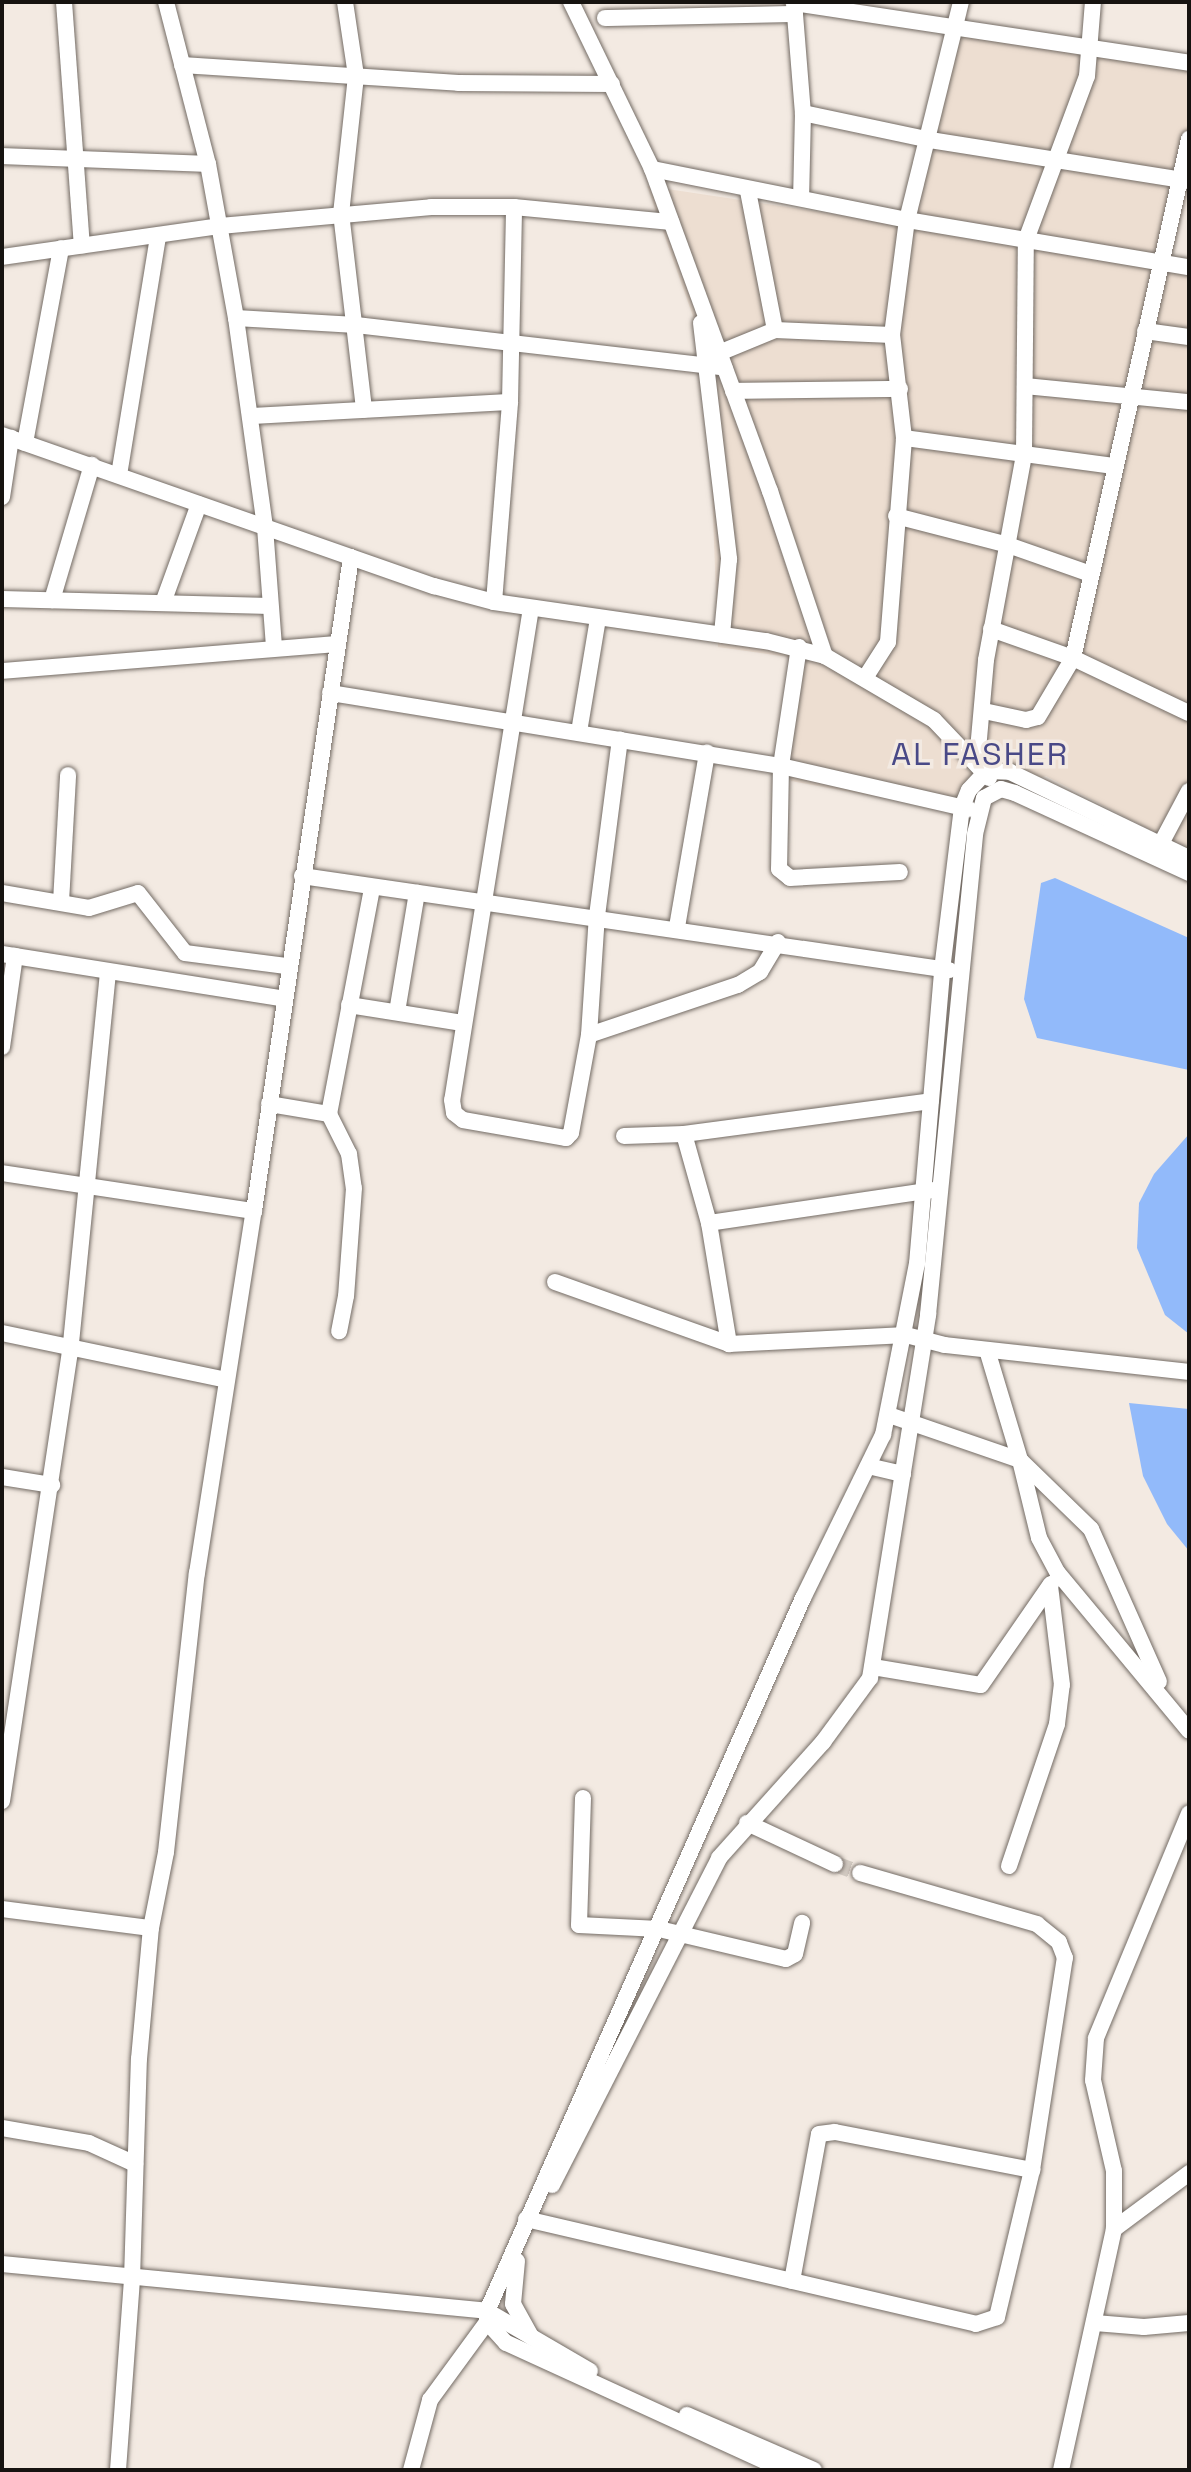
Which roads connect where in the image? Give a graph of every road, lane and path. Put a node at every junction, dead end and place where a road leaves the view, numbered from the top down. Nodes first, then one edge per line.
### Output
1 (64, 2) edge
2 (166, 2) edge
3 (345, 2) edge
4 (571, 2) edge
5 (961, 2) edge
6 (1093, 2) edge
7 (794, 6) edge
8 (608, 10) edge
9 (584, 24) junction
10 (955, 26) junction
11 (1086, 44) junction
12 (1189, 63) edge
13 (182, 65) junction
14 (356, 76) junction
15 (612, 84) junction
16 (803, 113) junction
17 (1189, 139) edge
18 (930, 140) junction
19 (2, 156) edge
20 (1058, 159) junction
21 (76, 160) junction
22 (208, 164) junction
23 (652, 169) junction
24 (1185, 181) edge
25 (748, 191) junction
26 (801, 198) junction
27 (514, 207) junction
28 (341, 213) junction
29 (907, 220) junction
30 (671, 222) junction
31 (220, 226) junction
32 (158, 237) junction
33 (1026, 240) junction
34 (82, 245) junction
35 (61, 248) junction
36 (2, 257) edge
37 (1160, 262) junction
38 (1189, 267) edge
39 (697, 293) junction
40 (236, 318) junction
41 (356, 325) junction
42 (775, 330) junction
43 (1145, 331) junction
44 (892, 335) junction
45 (1189, 337) edge
46 (512, 344) junction
47 (722, 360) junction
48 (706, 366) junction
49 (1025, 386) junction
50 (900, 389) junction
51 (733, 391) junction
52 (1131, 393) junction
53 (510, 402) junction
54 (1189, 402) edge
55 (364, 410) junction
56 (251, 416) junction
57 (904, 438) junction
58 (13, 439) edge
59 (1024, 454) junction
60 (92, 465) junction
61 (1115, 466) junction
62 (119, 475) junction
63 (2, 497) edge
64 (199, 504) junction
65 (896, 516) junction
66 (265, 527) junction
67 (1008, 545) junction
68 (351, 557) junction
69 (1091, 574) junction
70 (2, 599) edge
71 (52, 600) junction
72 (164, 600) junction
73 (494, 602) junction
74 (270, 606) junction
75 (531, 608) junction
76 (598, 618) junction
77 (991, 629) junction
78 (722, 635) junction
79 (335, 644) junction
80 (799, 647) junction
81 (274, 648) junction
82 (825, 656) junction
83 (1073, 658) junction
84 (2, 671) edge
85 (865, 678) junction
86 (330, 693) junction
87 (984, 711) junction
88 (1189, 713) edge
89 (511, 721) junction
90 (579, 732) junction
91 (620, 739) junction
92 (707, 753) junction
93 (781, 766) junction
94 (982, 766) junction
95 (68, 775) dead end
96 (993, 791) junction
97 (1189, 791) edge
98 (962, 807) junction
99 (979, 812) junction
100 (1158, 850) junction
101 (1189, 858) edge
102 (900, 872) dead end
103 (1189, 873) edge
104 (302, 876) junction
105 (372, 888) junction
106 (2, 893) edge
107 (417, 893) junction
108 (951, 897) junction
109 (969, 900) junction
110 (484, 901) junction
111 (61, 902) junction
112 (597, 916) junction
113 (677, 927) junction
114 (778, 942) junction
115 (8, 955) edge
116 (286, 966) junction
117 (942, 970) junction
118 (108, 972) junction
119 (962, 972) junction
120 (281, 998) junction
121 (349, 1005) junction
122 (397, 1012) junction
123 (463, 1023) junction
124 (589, 1035) junction
125 (2, 1047) edge
126 (934, 1071) junction
127 (952, 1072) junction
128 (931, 1101) junction
129 (269, 1104) junction
130 (329, 1114) junction
131 (684, 1134) junction
132 (624, 1136) dead end
133 (2, 1173) edge
134 (88, 1184) junction
135 (940, 1189) junction
136 (923, 1192) junction
137 (254, 1211) junction
138 (709, 1223) junction
139 (925, 1265) junction
140 (555, 1282) dead end
141 (339, 1331) dead end
142 (2, 1333) edge
143 (906, 1335) junction
144 (924, 1340) junction
145 (729, 1344) junction
146 (71, 1345) junction
147 (987, 1350) junction
148 (1189, 1372) edge
149 (226, 1380) junction
150 (889, 1415) junction
151 (912, 1423) junction
152 (1020, 1460) junction
153 (868, 1466) junction
154 (903, 1474) junction
155 (2, 1477) edge
156 (52, 1485) junction
157 (1054, 1580) junction
158 (873, 1667) junction
159 (1170, 1705) junction
160 (9, 1707) edge
161 (1189, 1731) edge
162 (583, 1798) dead end
163 (2, 1801) edge
164 (1189, 1814) edge
165 (747, 1823) junction
166 (835, 1864) tunnel mouth
167 (1009, 1866) dead end
168 (860, 1873) tunnel mouth
169 (2, 1909) edge
170 (802, 1923) dead end
171 (151, 1928) junction
172 (659, 1929) junction
173 (678, 1935) junction
174 (594, 2086) junction
175 (2, 2128) edge
176 (135, 2164) junction
177 (1032, 2170) junction
178 (1189, 2173) edge
179 (530, 2220) junction
180 (1114, 2229) junction
181 (2, 2264) edge
182 (132, 2279) junction
183 (792, 2281) junction
184 (487, 2316) junction
185 (1095, 2323) junction
186 (1189, 2323) edge
187 (531, 2337) junction
188 (714, 2432) junction
189 (118, 2470) edge
190 (411, 2470) edge
191 (784, 2470) edge
192 (814, 2470) edge
193 (1061, 2470) edge

1 - 21 street
2 - 13 street
3 - 14 street
4 - 9 street
5 - 10 street
6 - 11 street
7 - 8 street
7 - 10 street
7 - 16 street
8 - 9 street
9 - 15 street
10 - 11 street
10 - 18 street
11 - 12 street
11 - 20 street
13 - 14 street
13 - 22 street
14 - 15 street
14 - 28 street
15 - 23 street
16 - 18 street
16 - 26 street
17 - 24 street
18 - 20 street
18 - 29 street
19 - 21 street
20 - 24 street
20 - 33 street
21 - 22 street
21 - 34 street
22 - 31 street
23 - 25 street
23 - 30 street
24 - 37 street
25 - 26 street
25 - 42 street
26 - 29 street
27 - 28 street
27 - 30 street
27 - 46 street
28 - 31 street
28 - 41 street
29 - 33 street
29 - 44 street
30 - 39 street
31 - 32 street
31 - 40 street
32 - 34 street
32 - 62 street
33 - 37 street
33 - 49 street
34 - 35 street
35 - 36 street
35 - 58 street
37 - 38 street
37 - 43 street
39 - 47 street
39 - 48 street
40 - 41 street
40 - 56 street
41 - 46 street
41 - 55 street
42 - 44 street
42 - 47 street
43 - 45 street
43 - 52 street
44 - 50 street
46 - 48 street
46 - 53 street
47 - 48 street
47 - 51 street
48 - 78 street
49 - 52 street
49 - 59 street
50 - 51 street
50 - 57 street
51 - 82 street
52 - 54 street
52 - 61 street
53 - 55 street
53 - 73 street
55 - 56 street
56 - 66 street
57 - 59 street
57 - 65 street
58 - 60 street
58 - 63 street
59 - 61 street
59 - 67 street
60 - 62 street
60 - 71 street
61 - 69 street
62 - 64 street
64 - 66 street
64 - 72 street
65 - 67 street
65 - 85 street
66 - 68 street
66 - 74 street
67 - 69 street
67 - 77 street
68 - 73 street
68 - 79 street
69 - 83 street
70 - 71 street
71 - 72 street
72 - 74 street
73 - 75 street
74 - 81 street
75 - 76 street
75 - 89 street
76 - 78 street
76 - 90 street
77 - 83 street
77 - 87 street
78 - 80 street
79 - 81 street
79 - 86 street
80 - 82 street
80 - 93 street
81 - 84 street
82 - 85 street
83 - 87 street
83 - 88 street
85 - 94 street
86 - 89 street
86 - 104 street
87 - 94 street
89 - 90 street
89 - 110 street
90 - 91 street
91 - 92 street
91 - 112 street
92 - 93 street
92 - 113 street
93 - 98 street
93 - 102 street
94 - 96 street
94 - 98 street
94 - 100 street
95 - 111 street
96 - 99 street
96 - 100 street
97 - 100 street
98 - 99 street
98 - 108 street
99 - 109 street
100 - 101 street
100 - 103 street
104 - 105 street
104 - 116 street
105 - 107 street
105 - 121 street
106 - 111 street
107 - 110 street
107 - 122 street
108 - 109 street
108 - 117 street
109 - 119 street
110 - 112 street
110 - 123 street
111 - 116 street
112 - 113 street
112 - 124 street
113 - 114 street
114 - 117 street
114 - 124 street
115 - 118 street
115 - 125 street
116 - 120 street
117 - 119 street
117 - 126 street
118 - 120 street
118 - 134 street
119 - 127 street
120 - 129 street
121 - 122 street
121 - 130 street
122 - 123 street
123 - 124 street
126 - 127 street
126 - 128 street
127 - 135 street
128 - 131 street
128 - 136 street
129 - 130 street
129 - 137 street
130 - 141 street
131 - 132 street
131 - 138 street
133 - 134 street
134 - 137 street
134 - 146 street
135 - 136 street
135 - 139 street
136 - 138 street
136 - 139 street
137 - 149 street
138 - 145 street
139 - 143 street
139 - 144 street
140 - 145 street
142 - 146 street
143 - 144 street
143 - 145 street
143 - 150 street
144 - 147 street
144 - 151 street
146 - 149 street
146 - 156 street
147 - 148 street
147 - 152 street
149 - 171 street
150 - 151 street
150 - 153 street
151 - 152 street
151 - 154 street
152 - 157 street
152 - 159 street
153 - 154 street
153 - 172 street
154 - 158 street
155 - 156 street
156 - 160 street
157 - 158 street
157 - 159 street
157 - 167 street
158 - 165 street
159 - 161 street
160 - 163 street
162 - 172 street
164 - 180 street
165 - 166 street
165 - 173 street
168 - 177 street
169 - 171 street
170 - 173 street
171 - 176 street
172 - 173 street
172 - 174 street
173 - 174 street
174 - 179 street
175 - 176 street
176 - 182 street
177 - 183 street
177 - 183 street
178 - 180 street
179 - 183 street
179 - 184 street
179 - 187 street
180 - 185 street
181 - 182 street
182 - 184 street
182 - 189 street
184 - 187 street
184 - 188 street
184 - 190 street
185 - 186 street
185 - 193 street
187 - 188 street
188 - 191 street
188 - 192 street

